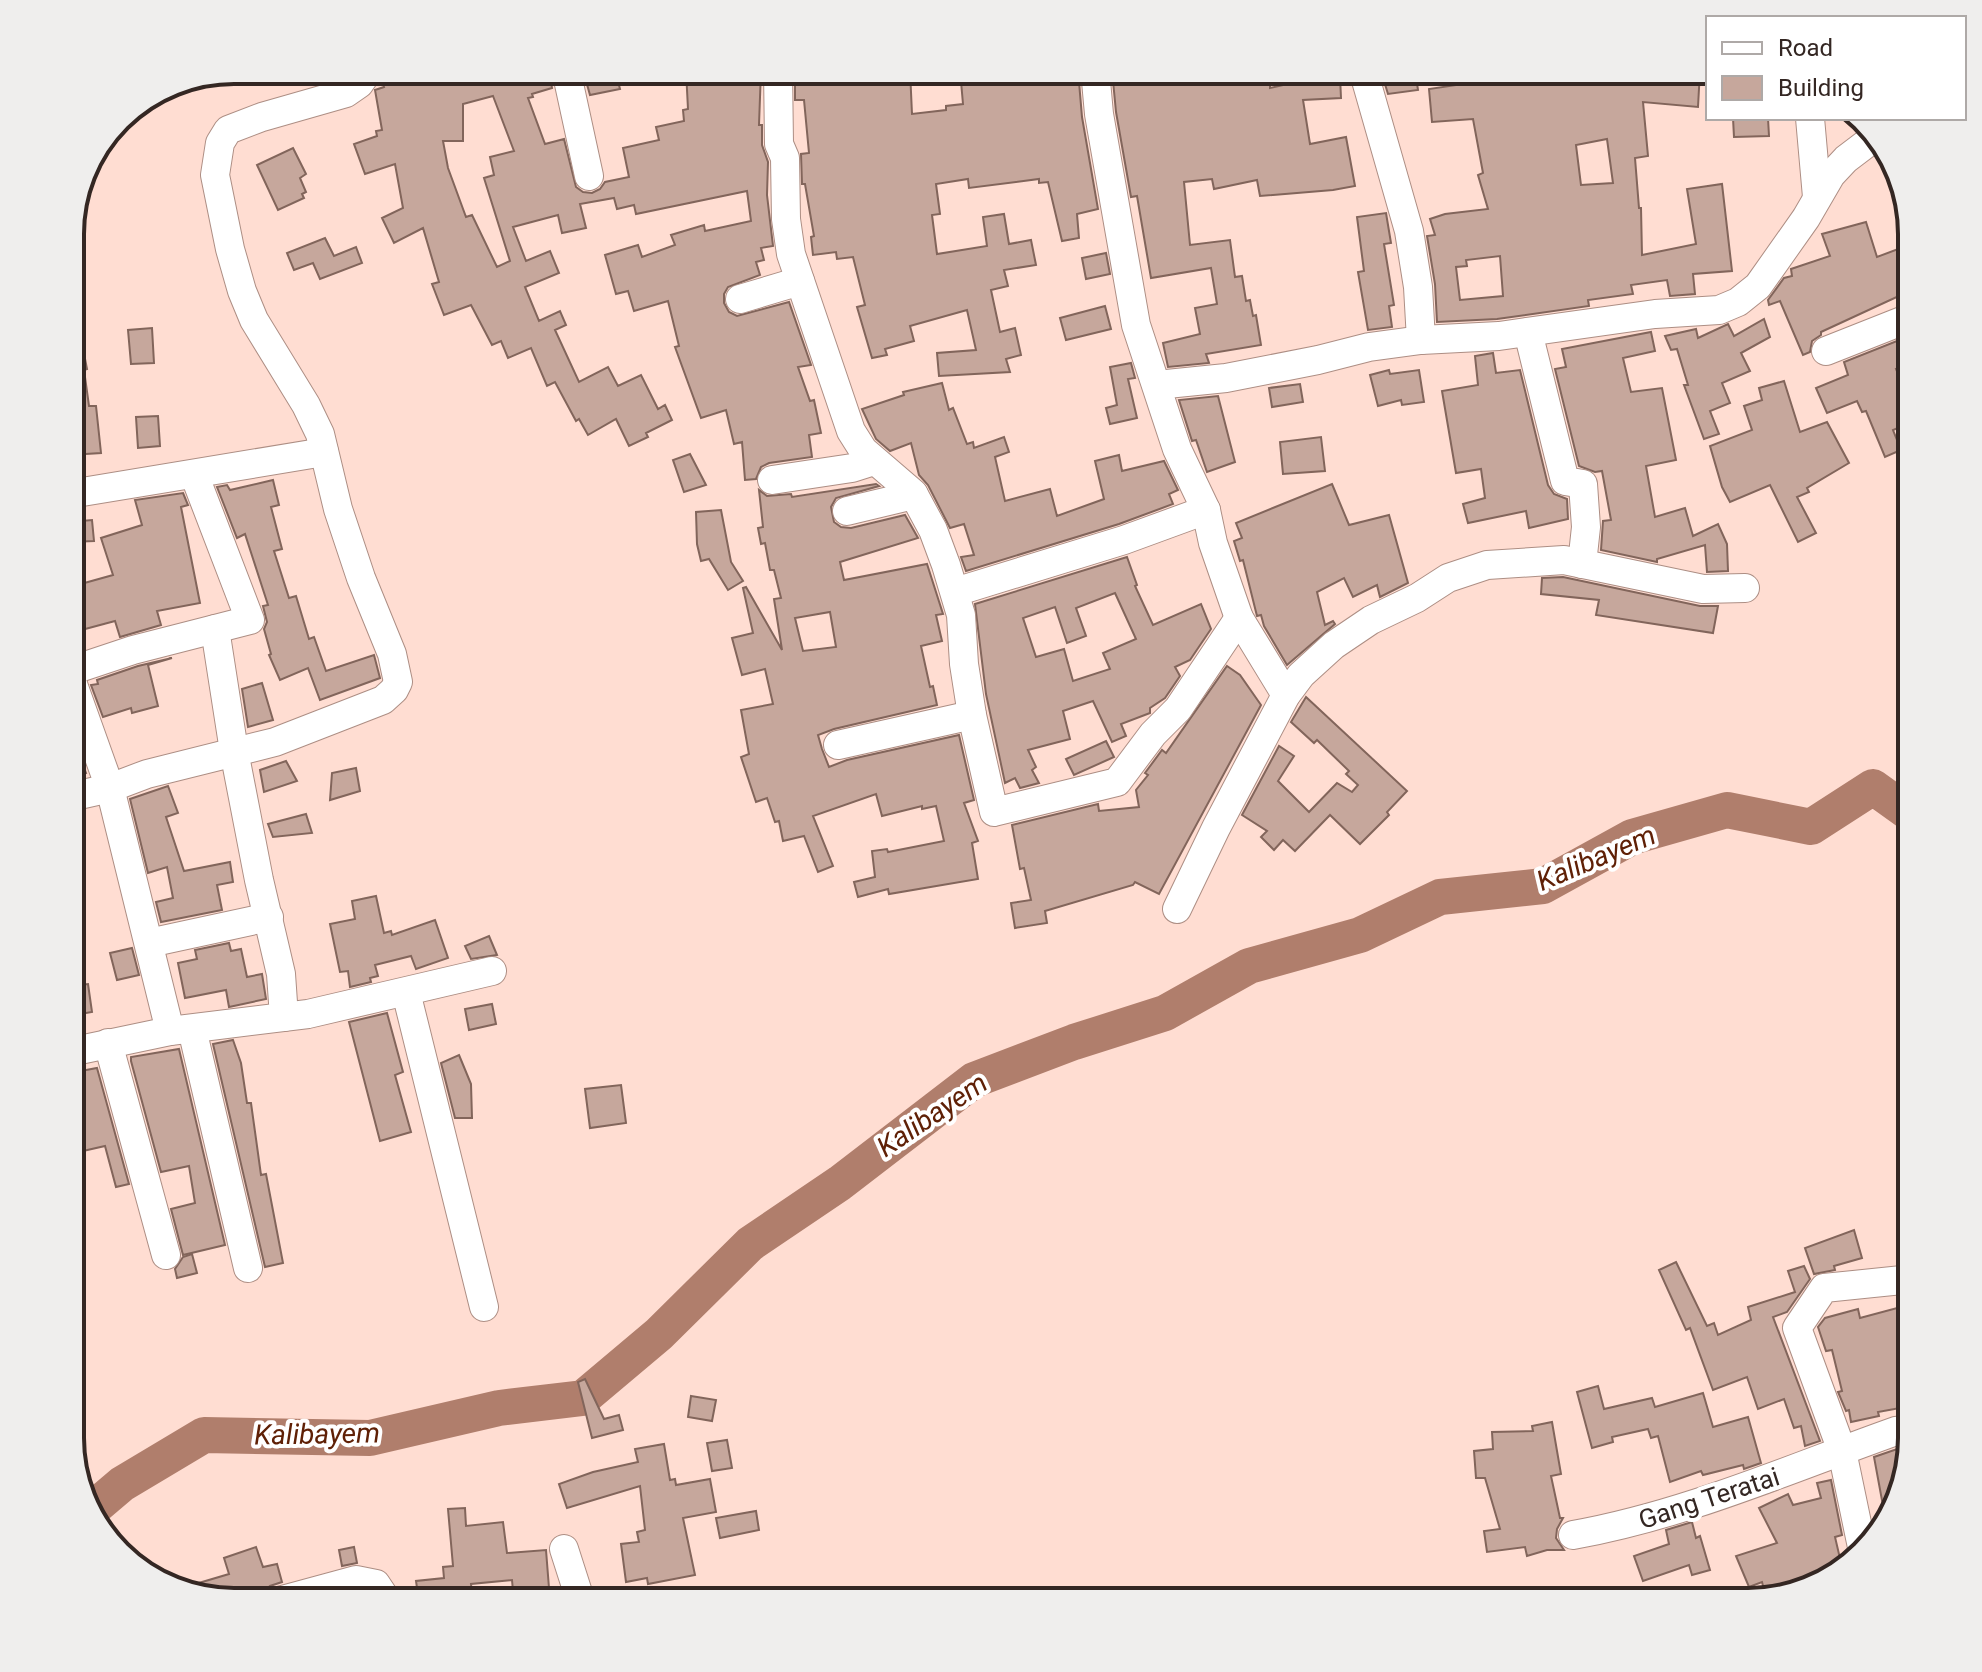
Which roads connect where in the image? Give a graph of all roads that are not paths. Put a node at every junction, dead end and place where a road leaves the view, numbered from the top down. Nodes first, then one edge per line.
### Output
1 (356, 84) edge
2 (569, 84) edge
3 (778, 84) edge
4 (1096, 84) edge
5 (1367, 84) edge
6 (1810, 120) edge
7 (1867, 143) edge
8 (589, 176) dead end
9 (1817, 197) junction
10 (800, 281) junction
11 (740, 299) dead end
12 (1898, 323) edge
13 (1528, 332) junction
14 (1421, 340) junction
15 (1826, 351) dead end
16 (1157, 385) junction
17 (324, 452) junction
18 (874, 461) junction
19 (194, 474) junction
20 (772, 480) dead end
21 (84, 492) edge
22 (914, 495) junction
23 (1206, 510) junction
24 (847, 511) dead end
25 (1582, 564) junction
26 (1745, 588) dead end
27 (955, 592) junction
28 (1239, 618) junction
29 (215, 629) junction
30 (84, 669) edge
31 (1286, 695) junction
32 (84, 714) edge
33 (972, 715) junction
34 (838, 745) dead end
35 (234, 751) junction
36 (110, 788) junction
37 (84, 794) edge
38 (1177, 909) dead end
39 (269, 917) junction
40 (149, 943) junction
41 (492, 971) dead end
42 (406, 992) junction
43 (284, 1017) junction
44 (181, 1030) junction
45 (108, 1043) junction
46 (84, 1049) edge
47 (166, 1255) dead end
48 (248, 1268) dead end
49 (1898, 1280) edge
50 (484, 1307) dead end
51 (1898, 1431) edge
52 (1842, 1451) junction
53 (1573, 1535) dead end
54 (1860, 1538) edge
55 (564, 1549) dead end
56 (327, 1588) edge
57 (379, 1588) edge
58 (577, 1588) edge

1 - 17 street
2 - 8 street
3 - 10 street
4 - 16 street
5 - 14 street
6 - 9 street
7 - 9 street
9 - 13 street
10 - 11 street
10 - 18 street
12 - 15 street
13 - 14 street
13 - 25 street
14 - 16 street
16 - 23 street
17 - 19 street
17 - 35 street
18 - 20 street
18 - 22 street
19 - 21 street
19 - 29 street
22 - 24 street
22 - 27 street
23 - 27 street
23 - 28 street
25 - 26 street
25 - 31 street
27 - 33 street
28 - 31 street
28 - 33 street
29 - 30 street
29 - 35 street
31 - 38 street
32 - 36 street
33 - 34 street
35 - 36 street
35 - 39 street
36 - 37 street
36 - 40 street
39 - 40 street
39 - 43 street
40 - 44 street
41 - 42 street
42 - 43 street
42 - 50 street
43 - 44 street
44 - 45 street
44 - 48 street
45 - 46 street
45 - 47 street
49 - 52 street
51 - 52 street, Gang Teratai
52 - 53 street, Gang Teratai
52 - 54 street
55 - 58 street
56 - 57 street

